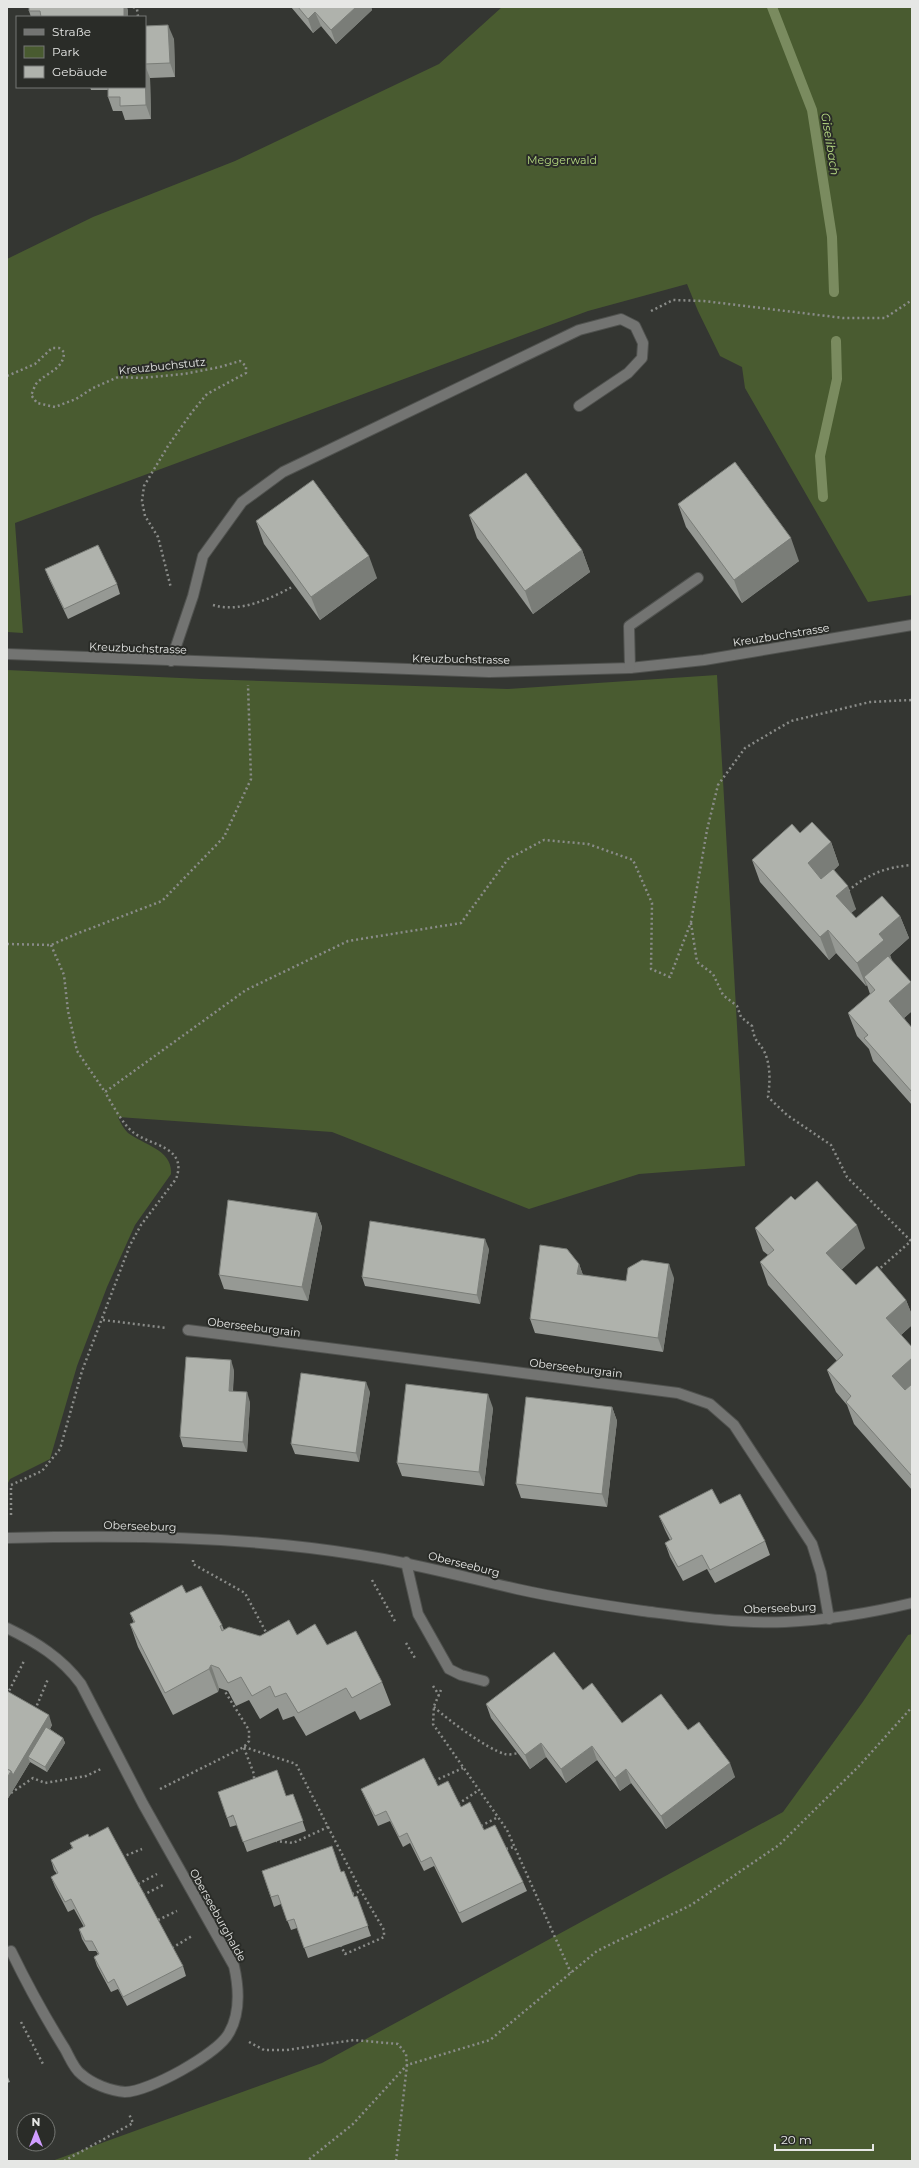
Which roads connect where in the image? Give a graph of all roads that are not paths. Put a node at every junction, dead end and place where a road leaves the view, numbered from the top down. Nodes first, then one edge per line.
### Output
1 (579, 406) dead end
2 (698, 578) dead end
3 (912, 625) edge
4 (7, 654) edge
5 (171, 662) junction
6 (630, 668) junction
7 (188, 1330) road end
8 (7, 1538) edge
9 (406, 1562) junction
10 (912, 1603) edge
11 (829, 1619) junction
12 (7, 1628) edge
13 (484, 1681) dead end
14 (11, 1950) dead end

1 - 5 street
2 - 6 street
3 - 6 street, Kreuzbuchstrasse
4 - 5 street, Kreuzbuchstrasse
5 - 6 street, Kreuzbuchstrasse
7 - 11 street, Oberseeburgrain
8 - 9 street, Oberseeburg
9 - 11 street, Oberseeburg
9 - 13 street
10 - 11 street, Oberseeburg
12 - 14 street, Oberseeburghalde

